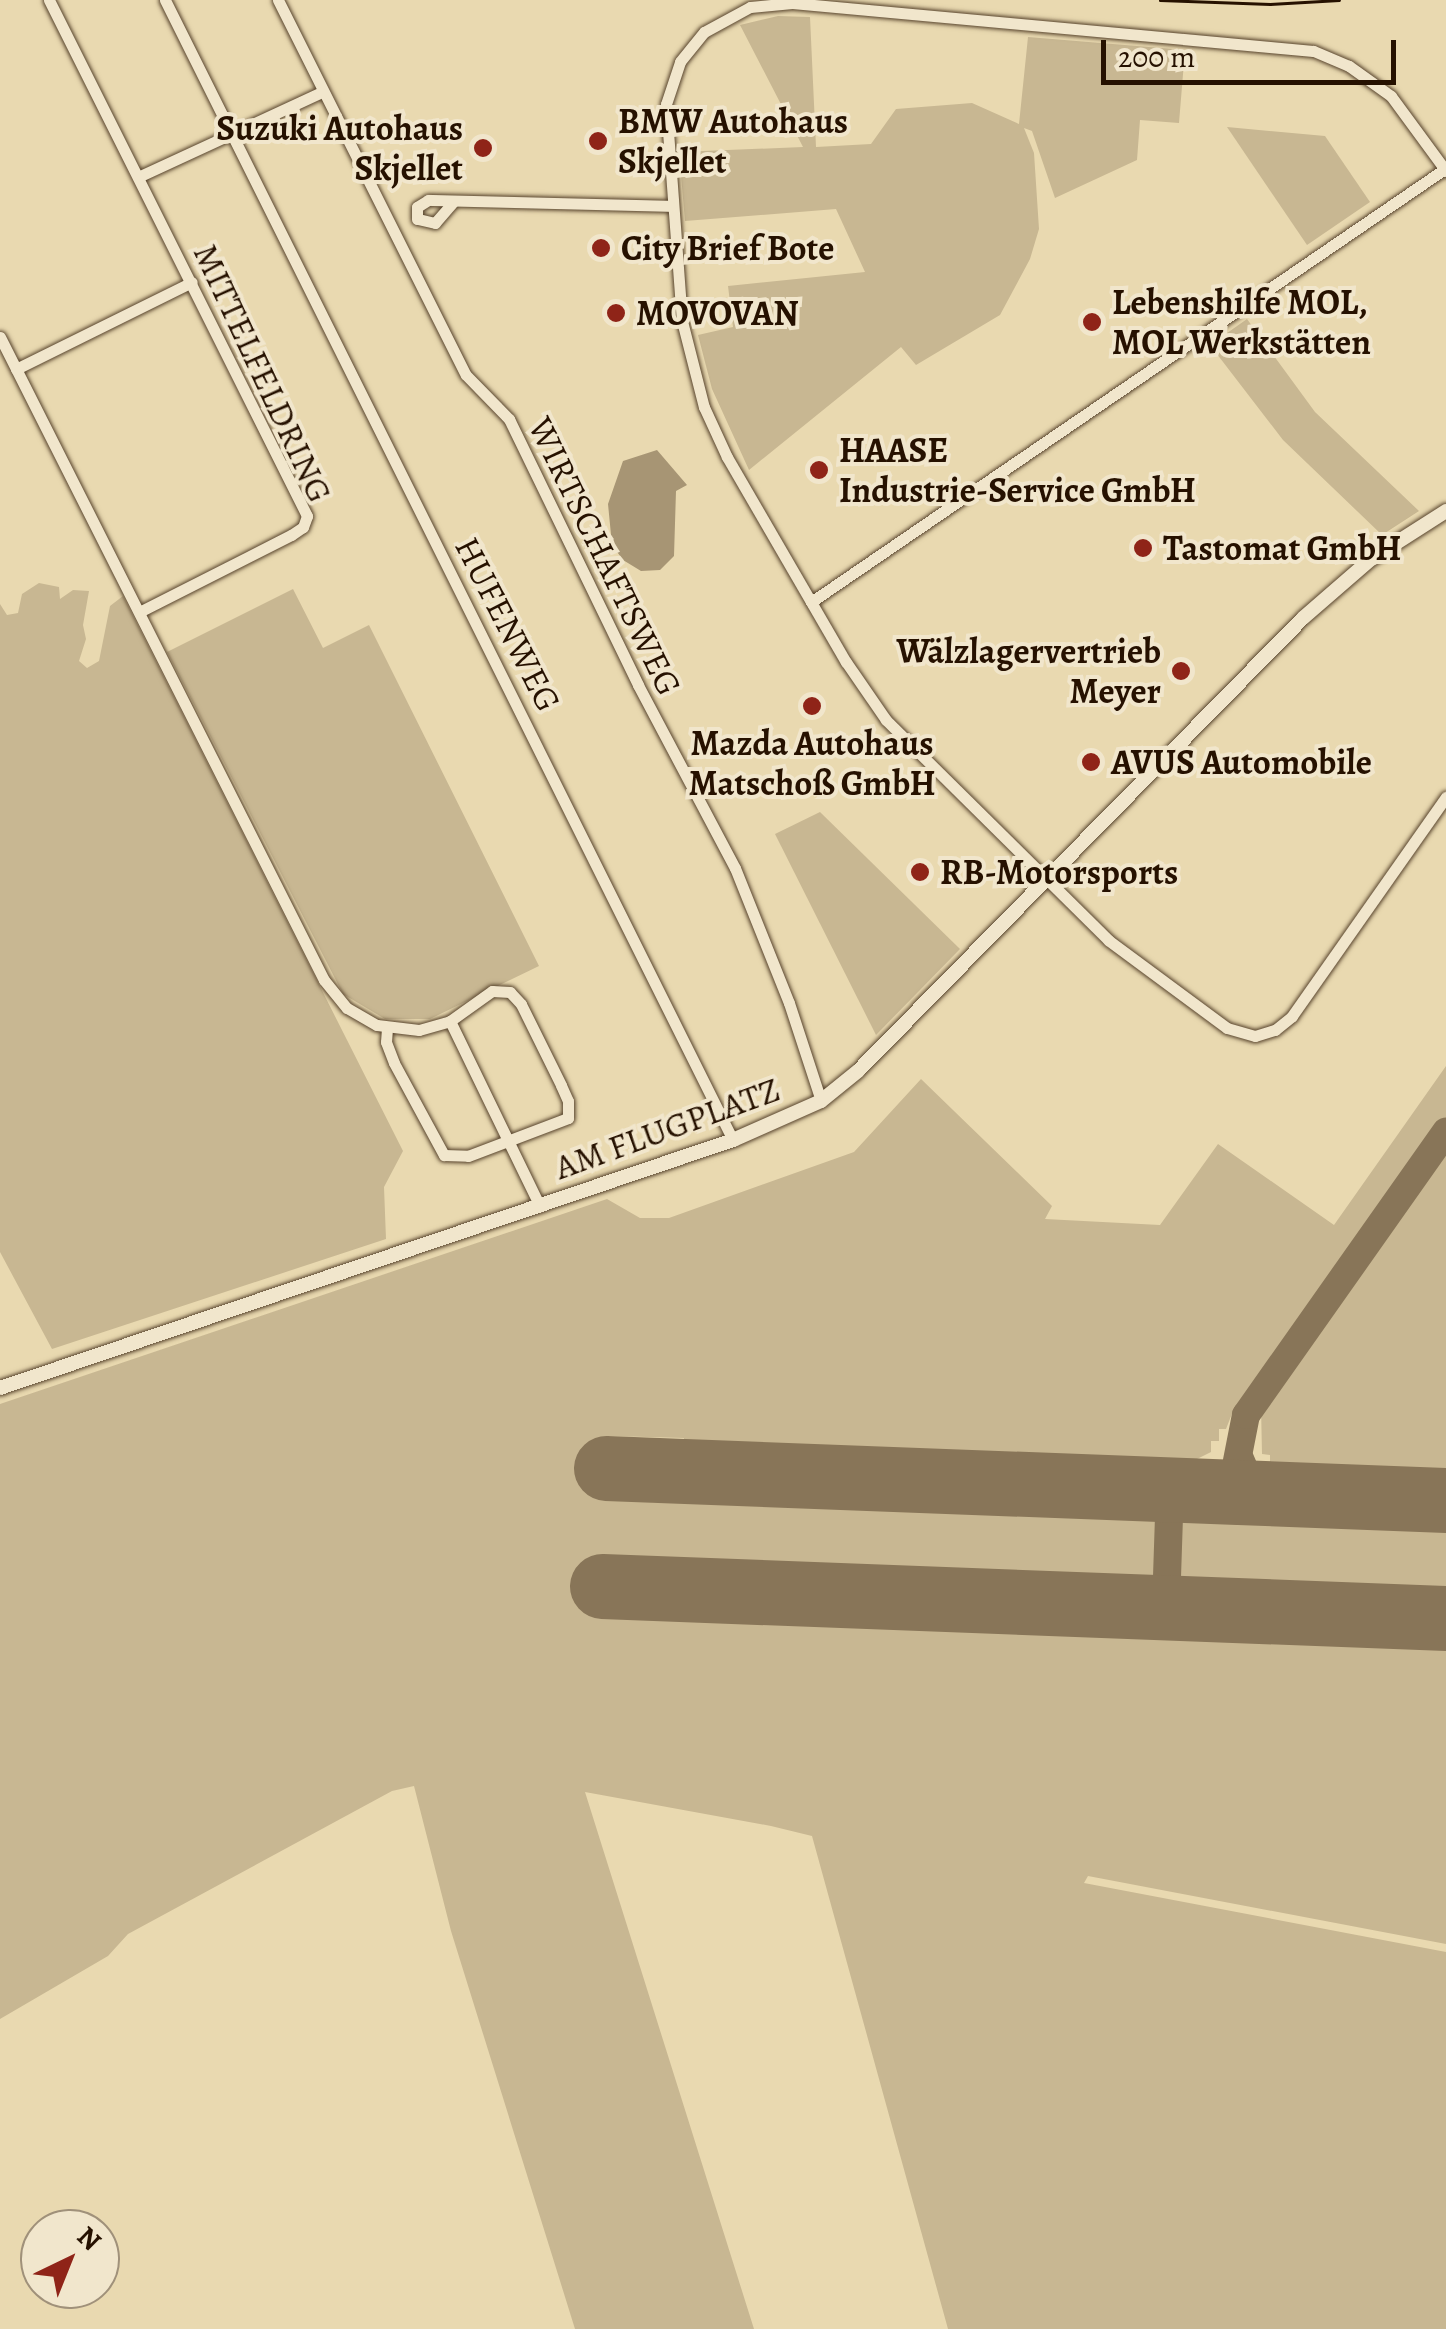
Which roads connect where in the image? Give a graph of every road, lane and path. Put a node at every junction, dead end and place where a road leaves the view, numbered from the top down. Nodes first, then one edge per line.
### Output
1 (48, 0) edge
2 (164, 0) edge
3 (278, 0) edge
4 (322, 92) junction
5 (232, 133) junction
6 (1445, 169) edge
7 (138, 177) junction
8 (454, 200) dead end
9 (671, 206) junction
10 (192, 282) junction
11 (0, 337) edge
12 (16, 369) junction
13 (1446, 511) edge
14 (811, 602) junction
15 (139, 612) junction
16 (1446, 797) edge
17 (1046, 880) junction
18 (450, 1021) junction
19 (387, 1028) junction
20 (821, 1100) junction
21 (733, 1140) junction
22 (509, 1142) junction
23 (540, 1206) junction
24 (0, 1388) edge

1 - 7 street, MITTELFELDRING
2 - 5 street, HUFENWEG
3 - 4 street, WIRTSCHAFTSWEG
4 - 5 street
4 - 20 street, WIRTSCHAFTSWEG
5 - 7 street
5 - 21 street, HUFENWEG
6 - 9 street
6 - 14 street
7 - 10 street, MITTELFELDRING
8 - 9 street
9 - 14 street
10 - 12 street
10 - 15 street, MITTELFELDRING
11 - 12 street
12 - 15 street
13 - 17 street, AM FLUGPLATZ
14 - 17 street
15 - 19 street
16 - 17 street
17 - 20 street, AM FLUGPLATZ
18 - 19 street
18 - 22 street
18 - 22 street
19 - 22 street
20 - 21 street, AM FLUGPLATZ
21 - 23 street, AM FLUGPLATZ
22 - 23 street
23 - 24 street, AM FLUGPLATZ

